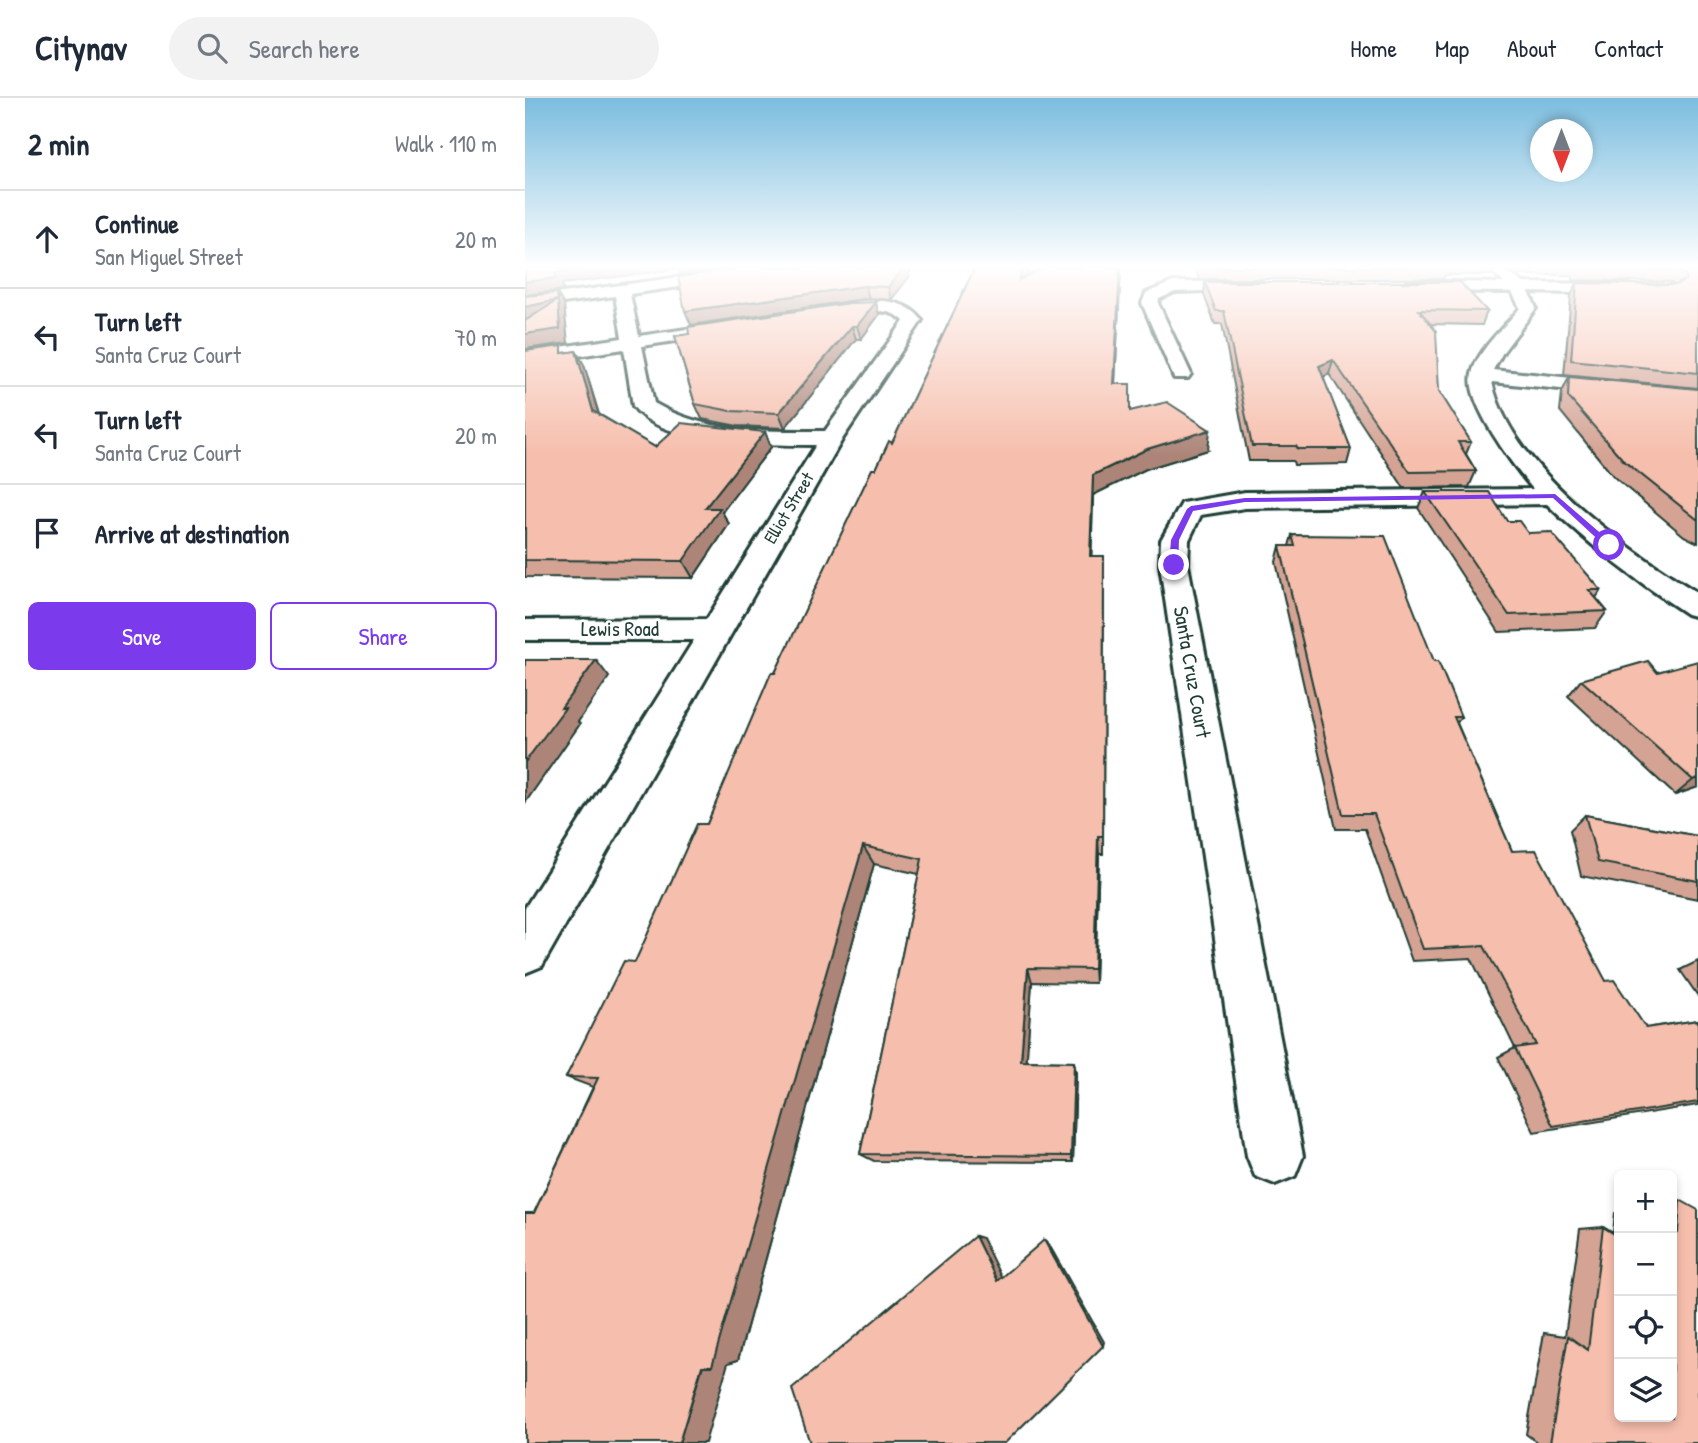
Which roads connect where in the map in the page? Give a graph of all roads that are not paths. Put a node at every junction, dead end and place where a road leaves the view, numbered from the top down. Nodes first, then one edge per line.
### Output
1 (629, 330) edge
2 (714, 330) edge
3 (906, 330) edge
4 (1162, 330) edge
5 (1513, 330) edge
6 (632, 343) junction
7 (525, 358) edge
8 (1181, 373) dead end
9 (1482, 375) junction
10 (1698, 397) edge
11 (832, 438) junction
12 (1555, 496) junction
13 (1698, 607) edge
14 (715, 629) junction
15 (525, 630) edge
16 (525, 950) edge
17 (1275, 1156) dead end

1 - 6 street
2 - 6 street
3 - 11 street, Elliot Street
4 - 8 street
5 - 9 street
6 - 7 street
6 - 11 street
9 - 10 street
9 - 12 street
11 - 14 street, Elliot Street
12 - 13 street
12 - 17 street, Santa Cruz Court
14 - 15 street, Lewis Road
14 - 16 street, Elliot Street

